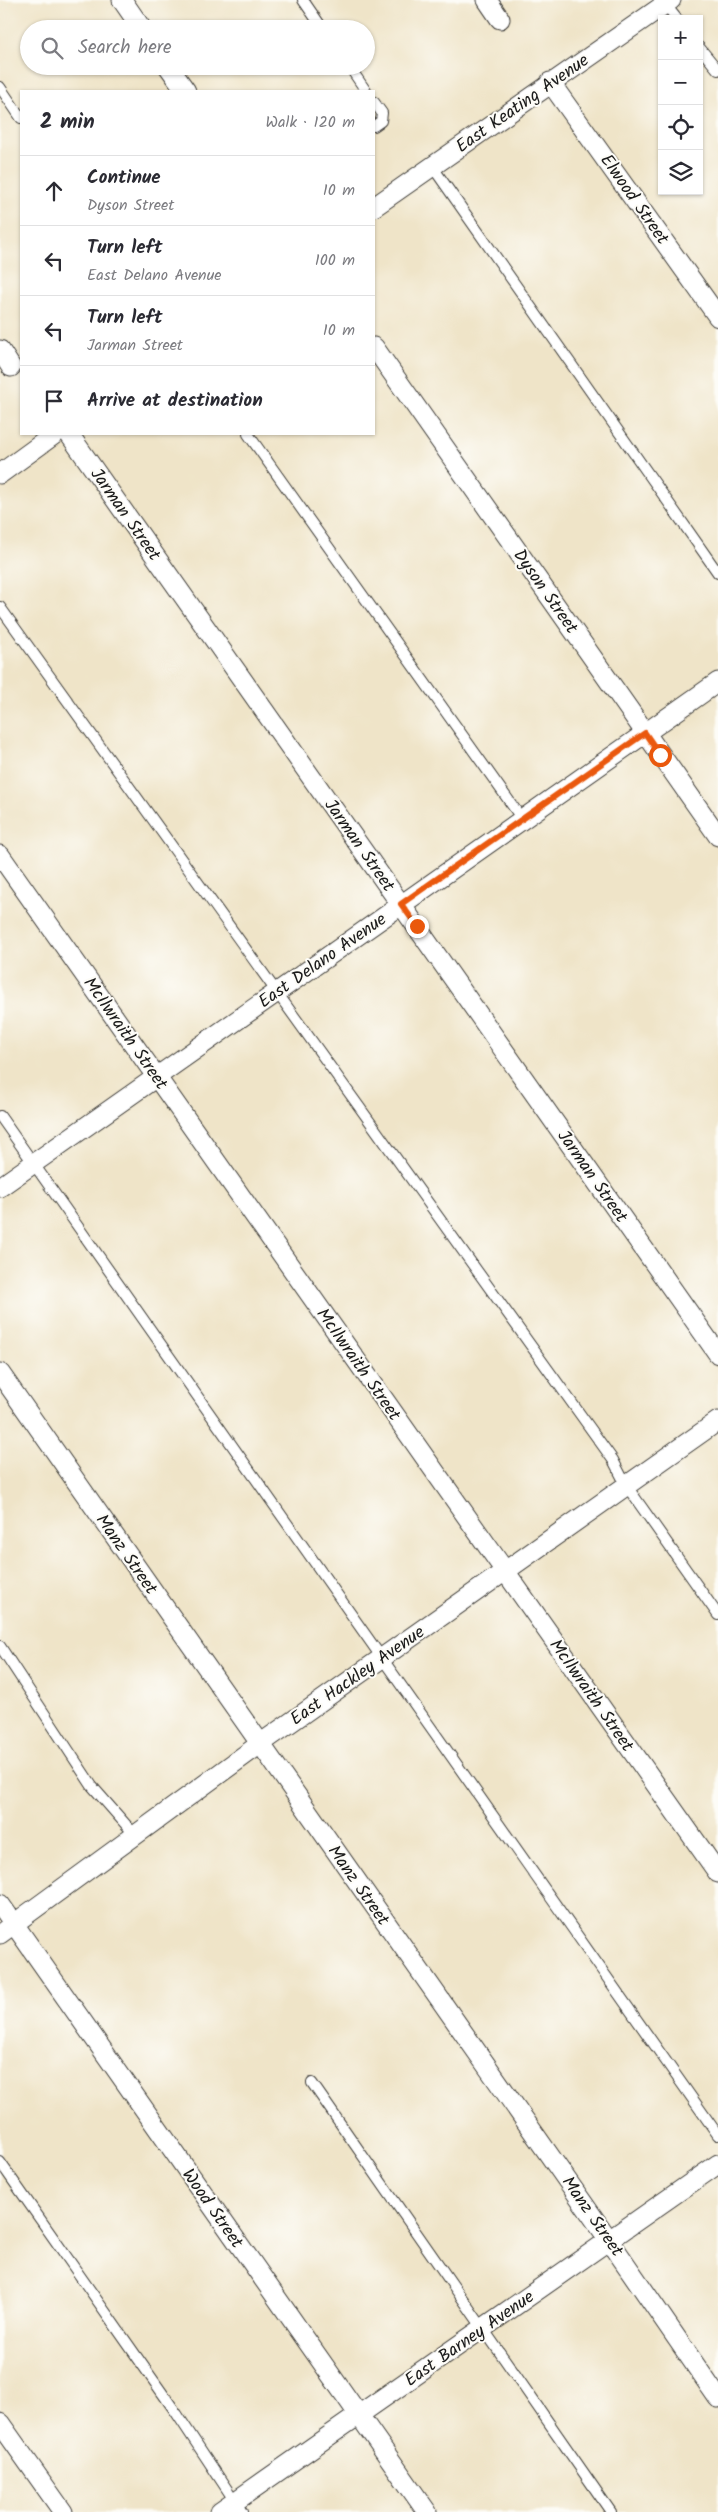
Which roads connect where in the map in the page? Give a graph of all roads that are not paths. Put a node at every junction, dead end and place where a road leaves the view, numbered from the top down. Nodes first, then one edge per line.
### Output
1 (122, 0) edge
2 (303, 0) edge
3 (487, 0) edge
4 (671, 8) edge
5 (500, 19) dead end
6 (136, 20) edge
7 (317, 20) edge
8 (703, 51) edge
9 (718, 70) edge
10 (174, 75) edge
11 (355, 75) edge
12 (550, 82) junction
13 (0, 87) edge
14 (185, 90) edge
15 (365, 90) edge
16 (375, 103) edge
17 (20, 117) edge
18 (375, 125) edge
19 (432, 166) junction
20 (375, 206) edge
21 (718, 316) edge
22 (375, 348) edge
23 (0, 350) edge
24 (12, 367) dead end
25 (54, 435) edge
26 (70, 435) edge
27 (249, 435) edge
28 (0, 474) edge
29 (718, 573) edge
30 (0, 606) edge
31 (718, 682) edge
32 (645, 733) junction
33 (522, 819) junction
34 (718, 836) edge
35 (0, 856) edge
36 (401, 904) junction
37 (277, 992) junction
38 (156, 1077) junction
39 (0, 1116) edge
40 (34, 1163) junction
41 (0, 1187) edge
42 (718, 1354) edge
43 (0, 1373) edge
44 (718, 1421) edge
45 (626, 1485) junction
46 (505, 1571) junction
47 (718, 1615) edge
48 (0, 1646) edge
49 (382, 1657) junction
50 (260, 1744) junction
51 (135, 1835) junction
52 (718, 1873) edge
53 (0, 1904) edge
54 (7, 1929) edge
55 (312, 2083) dead end
56 (718, 2135) edge
57 (0, 2162) edge
58 (718, 2164) edge
59 (609, 2240) junction
60 (482, 2329) junction
61 (718, 2398) edge
62 (358, 2415) junction
63 (0, 2423) edge
64 (232, 2508) edge
65 (63, 2512) edge
66 (427, 2512) edge
67 (611, 2512) edge

1 - 6 street
2 - 7 lane
3 - 5 street
4 - 12 street, East Keating Avenue
8 - 9 lane
10 - 14 street
11 - 15 lane
12 - 19 street, East Keating Avenue
12 - 21 street, Elwood Street
13 - 17 lane
16 - 18 lane
19 - 20 street, East Keating Avenue
19 - 29 lane
22 - 32 street, Dyson Street
23 - 24 street
25 - 28 street
26 - 36 street, Jarman Street
27 - 33 lane
30 - 37 lane
31 - 32 street, East Delano Avenue
32 - 33 street, East Delano Avenue
32 - 34 street, Dyson Street
33 - 36 street, East Delano Avenue
35 - 38 street, McIlwraith Street
36 - 37 street, East Delano Avenue
36 - 42 street, Jarman Street
37 - 38 street, East Delano Avenue
37 - 45 lane
38 - 40 street, East Delano Avenue
38 - 46 street, McIlwraith Street
39 - 40 lane
40 - 41 street, East Delano Avenue
40 - 49 lane
43 - 50 street, Manz Street
44 - 45 street, East Hackley Avenue
45 - 46 street, East Hackley Avenue
45 - 47 lane
46 - 49 street, East Hackley Avenue
46 - 52 street, McIlwraith Street
48 - 51 lane
49 - 50 street, East Hackley Avenue
49 - 56 lane
50 - 51 street, East Hackley Avenue
50 - 59 street, Manz Street
51 - 54 street, East Hackley Avenue
53 - 54 street, Wood Street
54 - 62 street, Wood Street
55 - 60 lane
57 - 64 lane
58 - 59 street, East Barney Avenue
59 - 60 street, East Barney Avenue
59 - 61 street, Manz Street
60 - 62 street, East Barney Avenue
60 - 67 lane
62 - 64 street, East Barney Avenue
62 - 66 street, Wood Street
63 - 65 street

